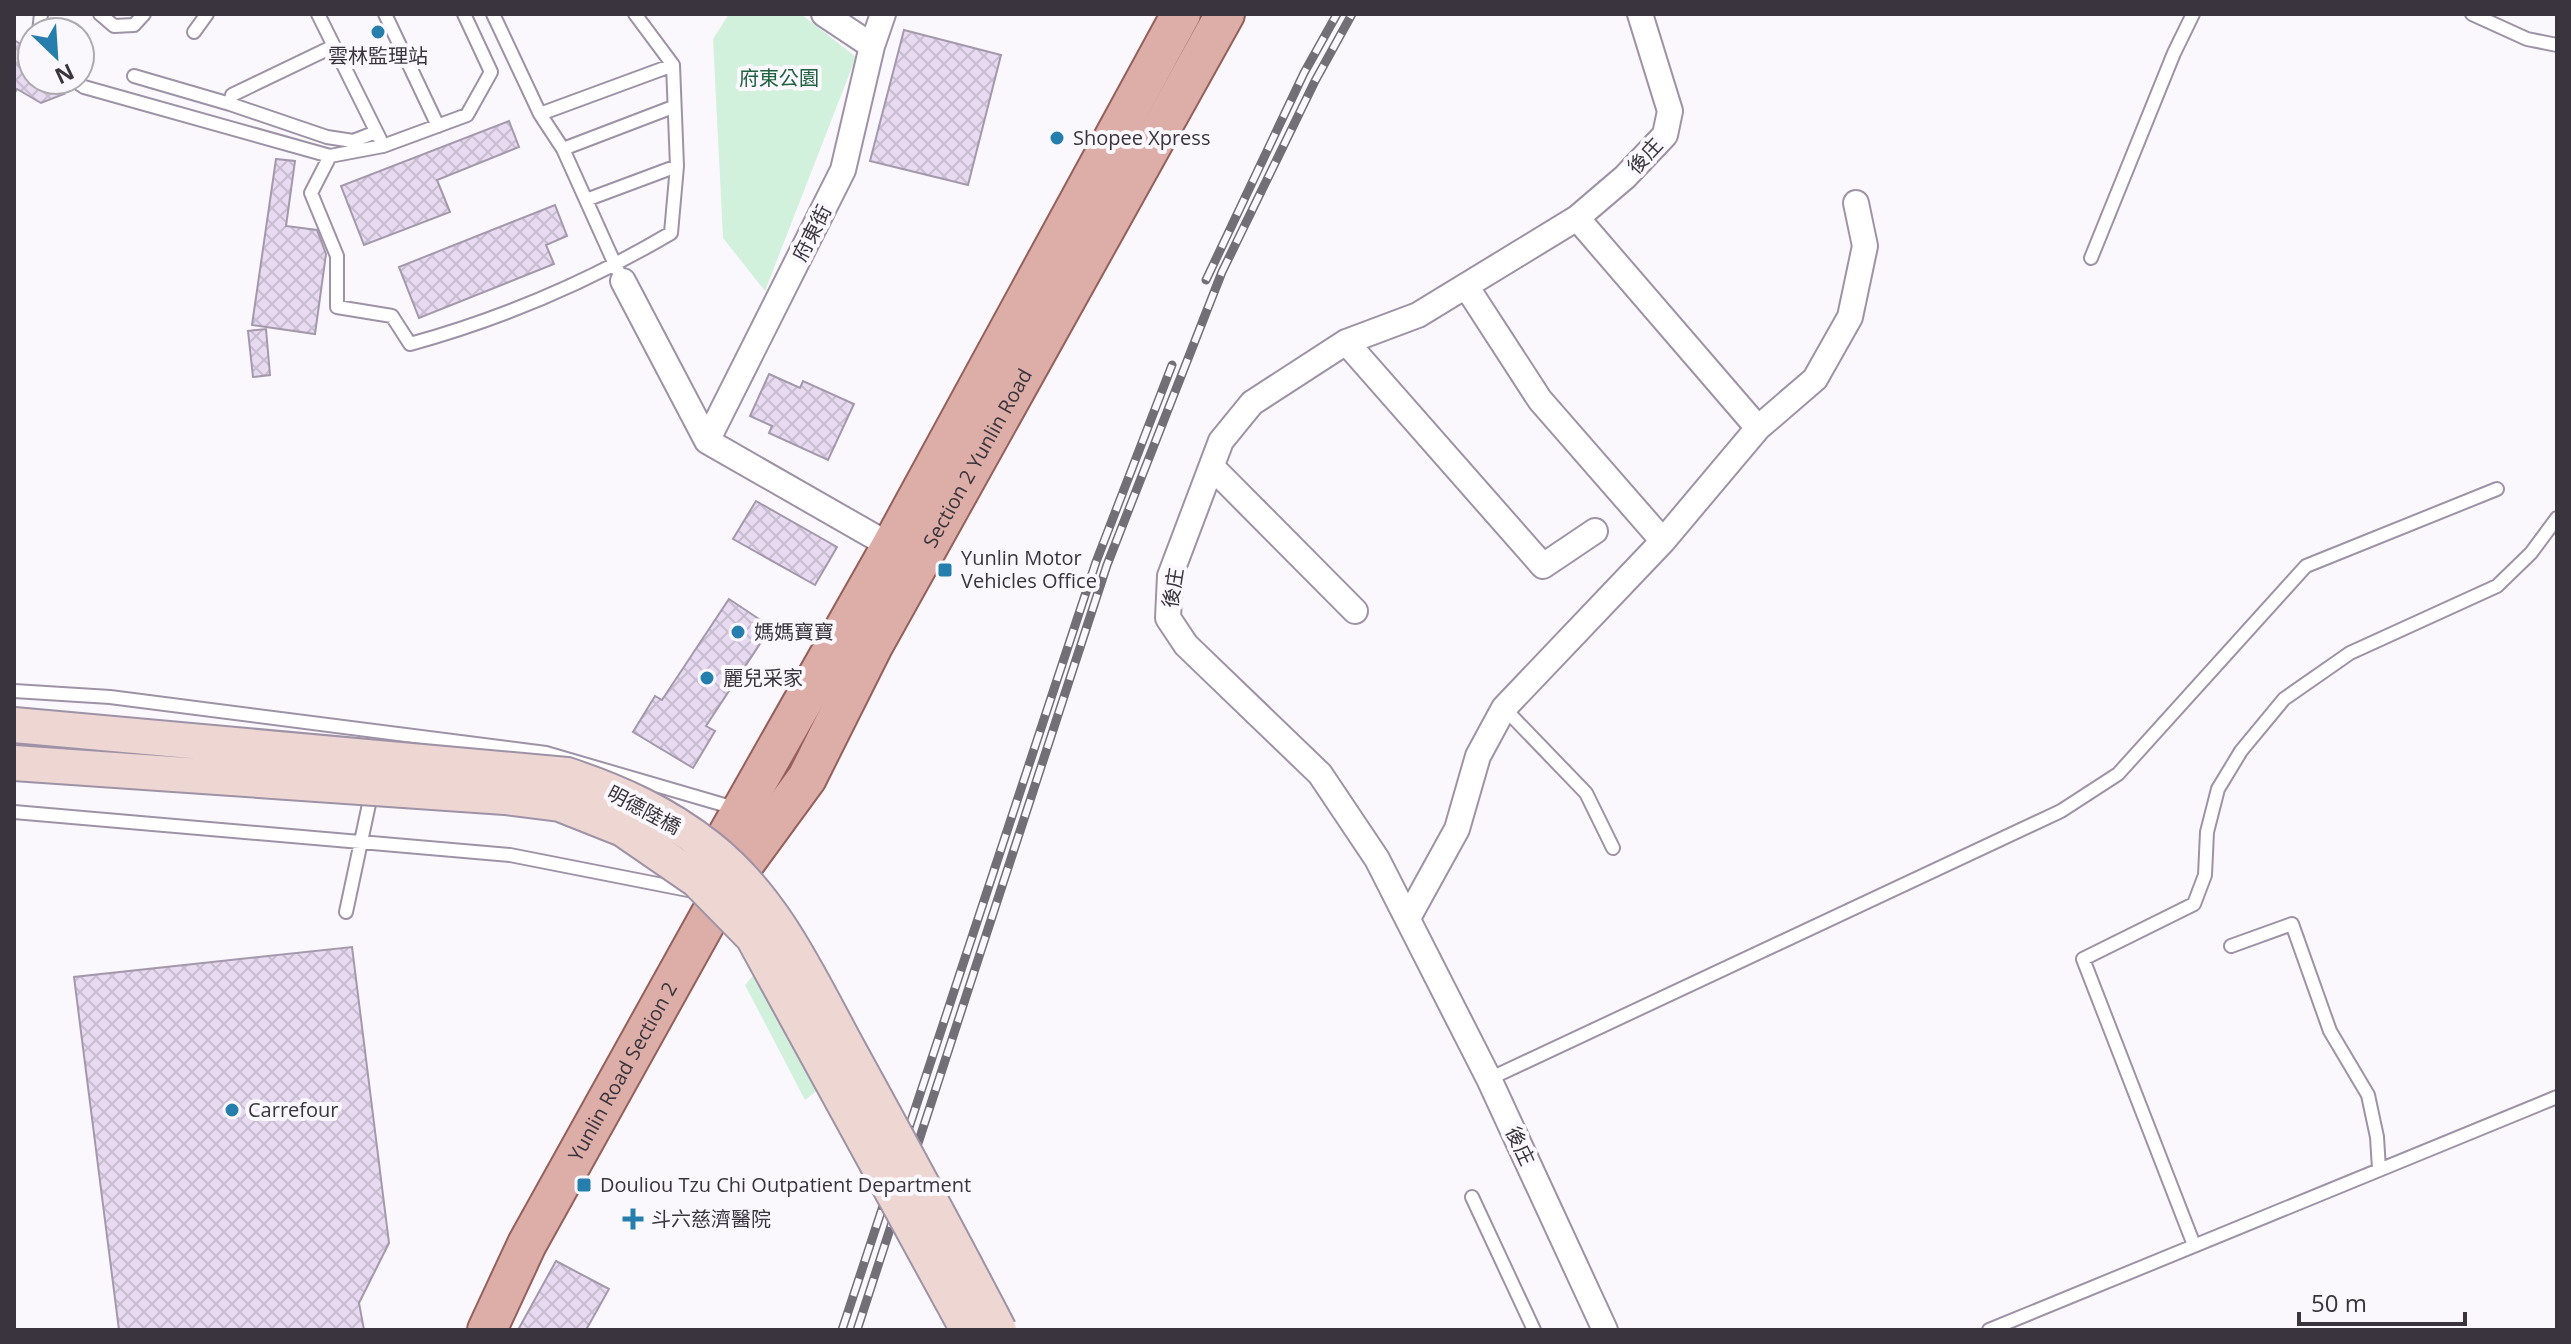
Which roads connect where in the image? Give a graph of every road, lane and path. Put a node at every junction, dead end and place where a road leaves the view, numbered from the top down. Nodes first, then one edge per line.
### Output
1 (100, 14) edge
2 (144, 14) edge
3 (207, 14) edge
4 (318, 14) edge
5 (385, 14) edge
6 (464, 14) edge
7 (493, 14) edge
8 (635, 14) edge
9 (824, 14) edge
10 (883, 14) edge
11 (1181, 14) edge
12 (1225, 14) edge
13 (1640, 14) edge
14 (2193, 14) edge
15 (2472, 14) edge
16 (194, 32) dead end
17 (2557, 45) edge
18 (334, 46) junction
19 (872, 46) junction
20 (673, 65) junction
21 (134, 76) dead end
22 (96, 91) edge
23 (230, 104) junction
24 (673, 107) junction
25 (540, 114) junction
26 (438, 126) junction
27 (376, 132) junction
28 (383, 146) junction
29 (563, 149) junction
30 (330, 156) junction
31 (677, 166) junction
32 (586, 200) junction
33 (1856, 203) dead end
34 (1577, 218) junction
35 (2091, 258) dead end
36 (620, 273) junction
37 (1466, 286) junction
38 (1346, 342) junction
39 (1758, 428) junction
40 (707, 441) junction
41 (1213, 468) junction
42 (2497, 489) dead end
43 (2557, 518) edge
44 (1595, 531) dead end
45 (1663, 541) junction
46 (905, 555) junction
47 (1355, 611) dead end
48 (14, 691) edge
49 (1504, 708) junction
50 (14, 725) edge
51 (386, 733) junction
52 (14, 763) edge
53 (741, 810) junction
54 (14, 812) edge
55 (360, 843) junction
56 (1613, 848) dead end
57 (720, 897) junction
58 (346, 912) dead end
59 (1408, 918) junction
60 (2231, 946) dead end
61 (1489, 1079) junction
62 (2557, 1097) edge
63 (2379, 1169) junction
64 (1472, 1197) dead end
65 (2194, 1245) junction
66 (487, 1330) edge
67 (968, 1330) edge
68 (999, 1330) edge
69 (1534, 1330) edge
70 (1605, 1330) edge
71 (1989, 1330) edge

1 - 2 lane
3 - 16 lane
4 - 18 lane
5 - 26 lane
6 - 26 lane
7 - 25 lane
8 - 20 lane
9 - 19 street
10 - 19 street, 府東街
11 - 46 main road, Section 2 Yunlin Road
12 - 46 main road, Section 2 Yunlin Road
13 - 34 street, 後庄
14 - 35 lane
15 - 17 lane
18 - 23 lane
18 - 27 lane
19 - 40 street, 府東街
20 - 24 lane
20 - 25 lane
21 - 23 lane
22 - 30 lane
23 - 27 lane
24 - 29 lane
24 - 31 lane
25 - 29 lane
26 - 28 lane
27 - 28 lane
28 - 30 lane
29 - 32 lane
30 - 36 lane
31 - 32 lane
31 - 36 lane
32 - 36 lane
33 - 39 street
34 - 37 street, 後庄
34 - 39 street
36 - 40 street
37 - 38 street, 後庄
37 - 45 street
38 - 41 street, 後庄
38 - 44 street
39 - 45 street
40 - 46 street
41 - 47 street
41 - 59 street, 後庄
42 - 61 lane
43 - 65 lane
45 - 49 street
46 - 53 main road, Section 2 Yunlin Road
46 - 57 main road, Section 2 Yunlin Road
48 - 51 lane
49 - 56 lane
49 - 59 street
50 - 68 main road, 明德陸橋, bridge
51 - 53 lane
51 - 55 lane
52 - 67 main road, 明德陸橋, bridge
53 - 57 main road, Yunlin Road Section 2
54 - 55 lane
55 - 57 lane
55 - 58 lane
57 - 66 main road, Yunlin Road Section 2
59 - 61 street, 後庄
60 - 63 lane
61 - 70 street, 後庄
62 - 63 lane
63 - 65 lane
64 - 69 lane
65 - 71 lane

